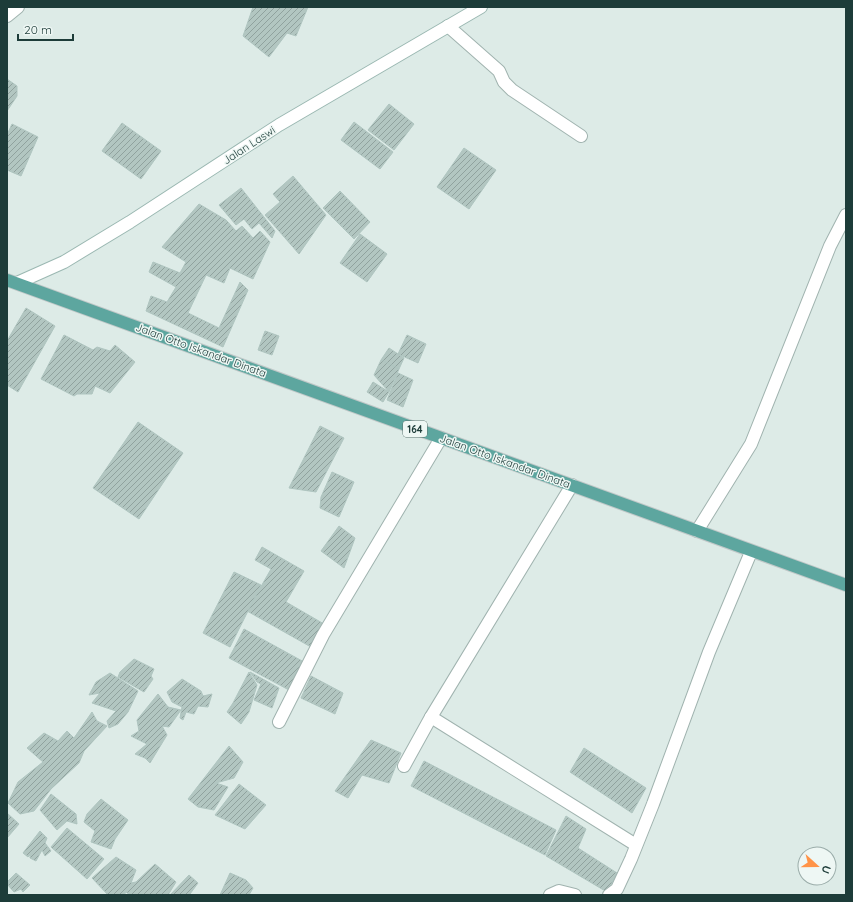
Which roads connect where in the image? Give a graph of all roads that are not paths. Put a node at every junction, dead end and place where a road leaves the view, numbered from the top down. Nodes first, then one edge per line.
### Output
1 (18, 7) edge
2 (481, 7) edge
3 (7, 16) edge
4 (448, 26) junction
5 (580, 136) dead end
6 (846, 215) edge
7 (12, 281) edge
8 (441, 438) junction
9 (572, 485) junction
10 (697, 531) junction
11 (751, 552) junction
12 (846, 585) edge
13 (431, 716) junction
14 (279, 722) dead end
15 (404, 766) dead end
16 (636, 845) junction
17 (550, 895) edge
18 (575, 895) edge
19 (610, 895) edge

1 - 3 street
2 - 4 street, Jalan Laswi
4 - 5 street
4 - 7 street, Jalan Laswi
6 - 10 street
7 - 8 main road, Jalan Otto Iskandar Dinata / 164
8 - 9 main road, Jalan Otto Iskandar Dinata / 164
8 - 14 street
9 - 10 main road, Jalan Otto Iskandar Dinata / 164
9 - 13 street
10 - 11 main road, Jalan Otto Iskandar Dinata / 164
11 - 12 main road, Jalan Otto Iskandar Dinata / 164
11 - 16 street
13 - 15 street
13 - 16 street
16 - 19 street
17 - 18 street

